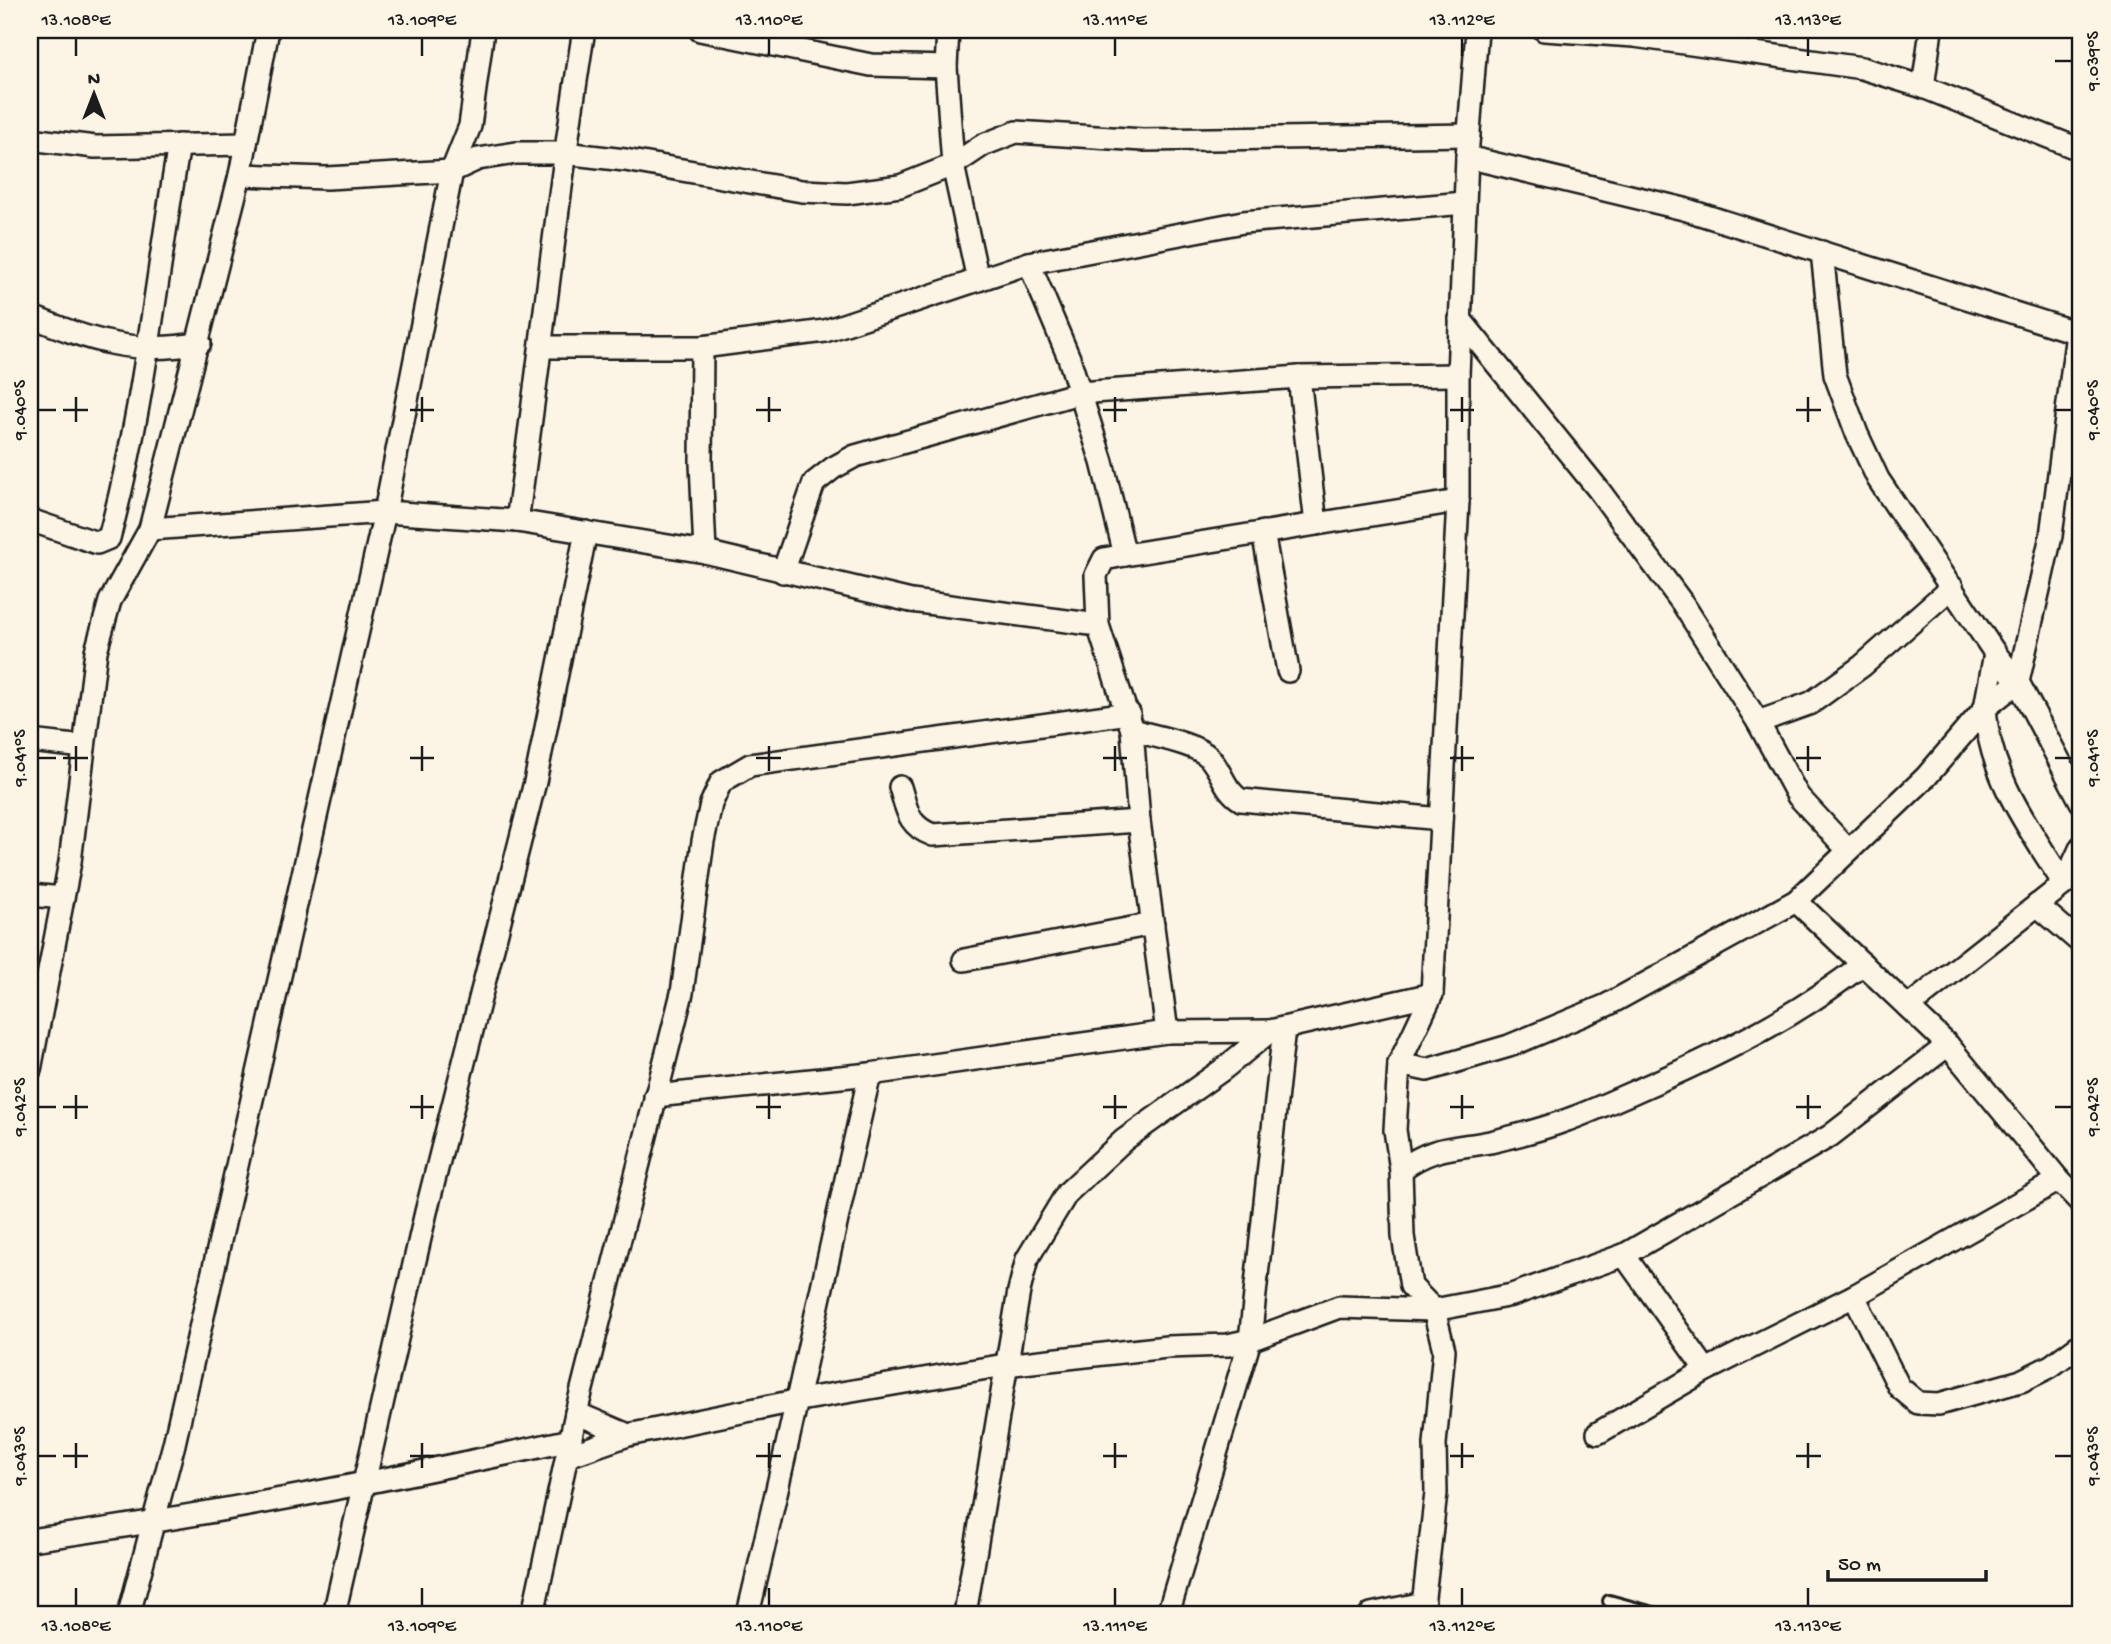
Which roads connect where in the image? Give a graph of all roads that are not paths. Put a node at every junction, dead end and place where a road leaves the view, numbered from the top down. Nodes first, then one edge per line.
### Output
1 (268, 30) edge
2 (483, 30) edge
3 (584, 30) edge
4 (700, 30) edge
5 (947, 30) edge
6 (1477, 30) edge
7 (1544, 30) edge
8 (1931, 30) edge
9 (1634, 33) edge
10 (946, 67) junction
11 (1923, 87) junction
12 (1469, 135) junction
13 (30, 139) edge
14 (246, 144) junction
15 (179, 145) junction
16 (2081, 150) edge
17 (564, 153) junction
18 (1467, 157) junction
19 (953, 165) junction
20 (452, 171) junction
21 (240, 175) junction
22 (1465, 203) junction
23 (1822, 252) junction
24 (1029, 263) junction
25 (978, 280) junction
26 (30, 316) edge
27 (1460, 319) junction
28 (2079, 334) edge
29 (200, 343) junction
30 (543, 347) junction
31 (702, 347) junction
32 (148, 349) junction
33 (1458, 375) junction
34 (1298, 377) junction
35 (1079, 393) junction
36 (1458, 501) junction
37 (385, 512) junction
38 (30, 520) edge
39 (517, 521) junction
40 (1315, 524) junction
41 (150, 529) junction
42 (586, 532) junction
43 (1263, 533) junction
44 (705, 552) junction
45 (1125, 555) junction
46 (783, 572) junction
47 (1951, 587) junction
48 (1098, 625) junction
49 (1995, 653) junction
50 (1288, 671) dead end
51 (2018, 682) junction
52 (1986, 708) junction
53 (1131, 721) junction
54 (1758, 722) junction
55 (30, 741) edge
56 (84, 747) junction
57 (900, 787) dead end
58 (2081, 802) edge
59 (1441, 819) junction
60 (1139, 821) junction
61 (2081, 847) edge
62 (1847, 849) junction
63 (2064, 884) junction
64 (30, 895) edge
65 (63, 898) junction
66 (1796, 901) junction
67 (2037, 905) junction
68 (1153, 924) junction
69 (2081, 943) edge
70 (964, 960) dead end
71 (1863, 964) junction
72 (1432, 994) junction
73 (1908, 1007) junction
74 (1277, 1030) junction
75 (1167, 1032) junction
76 (1948, 1045) junction
77 (31, 1060) edge
78 (1399, 1065) junction
79 (870, 1074) junction
80 (655, 1096) junction
81 (1401, 1170) junction
82 (2059, 1180) junction
83 (2081, 1203) edge
84 (1624, 1255) junction
85 (1854, 1296) junction
86 (1434, 1310) junction
87 (1250, 1340) junction
88 (2081, 1344) edge
89 (1005, 1365) junction
90 (1706, 1370) junction
91 (800, 1399) junction
92 (576, 1413) junction
93 (1598, 1433) dead end
94 (628, 1435) junction
95 (569, 1448) junction
96 (363, 1485) junction
97 (153, 1523) junction
98 (30, 1540) edge
99 (1609, 1601) dead end
100 (1423, 1609) edge
101 (129, 1614) edge
102 (334, 1614) edge
103 (533, 1614) edge
104 (748, 1614) edge
105 (965, 1614) edge
106 (1168, 1614) edge
107 (1371, 1614) edge
108 (1657, 1614) edge

1 - 14 street
2 - 20 street
3 - 17 street
4 - 10 street
5 - 10 street
6 - 12 street
7 - 9 street
8 - 11 street
9 - 11 street
10 - 19 street
11 - 16 street
12 - 18 street
12 - 19 street
13 - 15 street
14 - 15 street
14 - 21 street
15 - 32 street
17 - 19 street
17 - 20 street
17 - 30 street
18 - 22 street
18 - 23 street
19 - 25 street
20 - 21 street
20 - 37 street
21 - 29 street
22 - 24 street
22 - 27 street
23 - 28 street
23 - 47 street
24 - 25 street
24 - 35 street
25 - 31 street
26 - 32 street
27 - 33 street
27 - 54 street
28 - 51 street
29 - 32 street
29 - 41 street
30 - 31 street
30 - 39 street
31 - 44 street
32 - 38 street
33 - 34 street
33 - 36 street
34 - 35 street
34 - 40 street
35 - 45 street
35 - 46 street
36 - 40 street
36 - 59 street
37 - 39 street
37 - 41 street
37 - 97 street
39 - 42 street
40 - 43 street
41 - 56 street
42 - 44 street
42 - 96 street
43 - 45 street
43 - 50 street
44 - 46 street
45 - 48 street
46 - 48 street
47 - 49 street
47 - 54 street
48 - 53 street
49 - 51 street
49 - 52 street
51 - 52 street
51 - 58 street
52 - 62 street
52 - 63 street
53 - 59 street
53 - 60 street
53 - 80 street
54 - 62 street
55 - 56 street
56 - 65 street
57 - 60 street
59 - 72 street
60 - 68 street
61 - 63 street
62 - 66 street
63 - 67 street
64 - 65 street
65 - 77 street
66 - 71 street
66 - 78 street
67 - 69 street
67 - 73 street
68 - 70 street
68 - 75 street
71 - 73 street
71 - 81 street
72 - 74 street
72 - 78 street
73 - 76 street
74 - 75 street
74 - 87 street
74 - 89 street
75 - 79 street
76 - 82 street
76 - 84 street
78 - 81 street
79 - 80 street
79 - 91 street
80 - 92 street
81 - 86 street
82 - 83 street
82 - 85 street
84 - 86 street
84 - 90 street
85 - 88 street
85 - 90 street
86 - 87 street
86 - 100 street
87 - 89 street
87 - 106 street
89 - 91 street
89 - 105 street
90 - 93 street
91 - 94 street
91 - 104 street
92 - 94 street
92 - 95 street
94 - 95 street
95 - 96 street
95 - 103 street
96 - 97 street
96 - 102 street
97 - 98 street
97 - 101 street
99 - 108 lane
100 - 107 street

